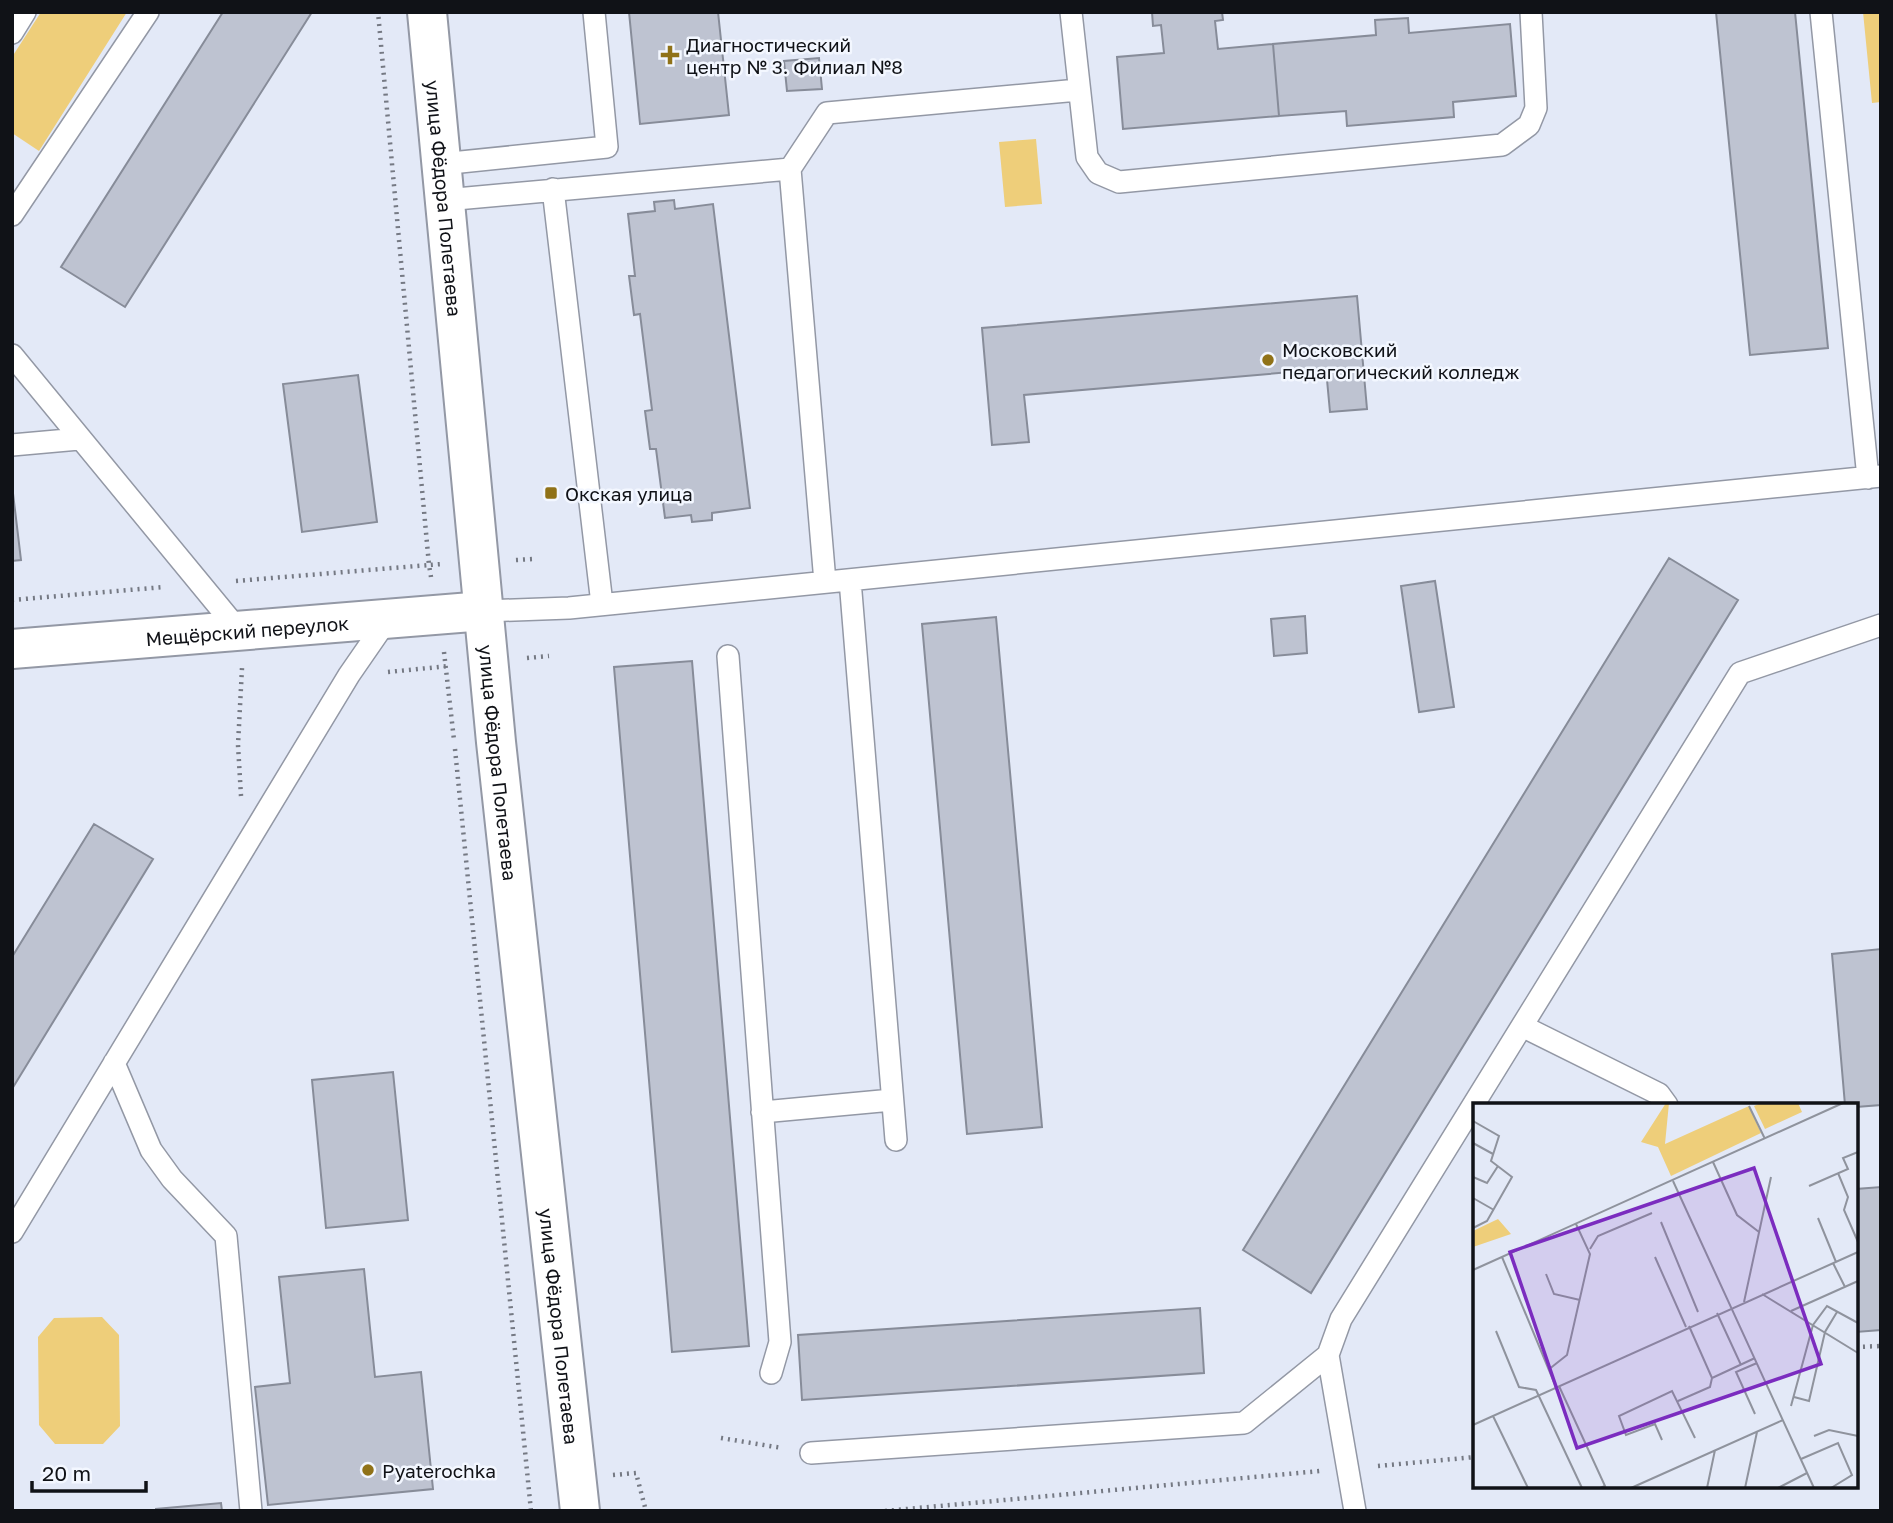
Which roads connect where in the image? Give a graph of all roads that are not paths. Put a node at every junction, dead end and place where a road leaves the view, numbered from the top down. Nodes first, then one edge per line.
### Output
1 (25, 12) edge
2 (148, 12) edge
3 (427, 12) edge
4 (594, 12) edge
5 (1071, 12) edge
6 (1531, 12) edge
7 (1821, 12) edge
8 (12, 33) edge
9 (1078, 90) junction
10 (790, 169) junction
11 (443, 182) junction
12 (553, 189) junction
13 (12, 215) edge
14 (12, 355) edge
15 (79, 439) junction
16 (12, 445) edge
17 (1874, 477) edge
18 (850, 580) junction
19 (825, 582) junction
20 (602, 604) junction
21 (484, 611) junction
22 (387, 620) junction
23 (1881, 625) edge
24 (240, 632) junction
25 (12, 649) edge
26 (728, 656) dead end
27 (1522, 1026) junction
28 (114, 1063) junction
29 (892, 1100) junction
30 (1474, 1103) edge
31 (1666, 1103) edge
32 (1473, 1105) edge
33 (762, 1111) junction
34 (896, 1140) dead end
35 (12, 1232) edge
36 (1328, 1355) junction
37 (771, 1373) dead end
38 (811, 1453) road end
39 (251, 1511) edge
40 (580, 1511) edge
41 (1355, 1511) edge

1 - 8 lane
2 - 13 lane
3 - 11 main road, улица Фёдора Полетаева
4 - 11 lane
5 - 9 lane
6 - 9 lane
7 - 17 lane
9 - 10 lane
10 - 12 lane
10 - 19 lane
11 - 12 lane
11 - 21 main road, улица Фёдора Полетаева
12 - 20 lane
14 - 15 lane
15 - 16 lane
15 - 24 lane
17 - 18 lane
18 - 19 lane
18 - 29 lane
19 - 20 lane
20 - 21 lane
21 - 22 main road, Мещёрский переулок
21 - 40 main road, улица Фёдора Полетаева
22 - 24 main road, Мещёрский переулок
22 - 28 lane
23 - 27 lane
24 - 25 main road, Мещёрский переулок
26 - 33 lane
27 - 30 lane
27 - 31 lane
28 - 35 lane
28 - 39 lane
29 - 33 lane
29 - 34 lane
32 - 36 lane
33 - 37 lane
36 - 38 lane
36 - 41 lane

